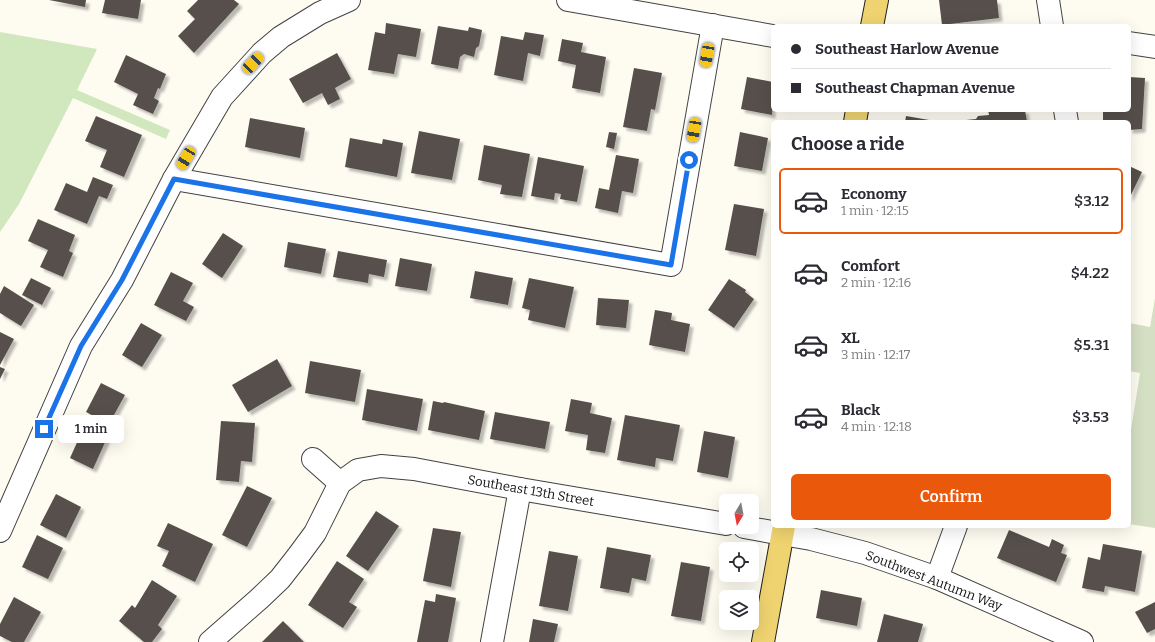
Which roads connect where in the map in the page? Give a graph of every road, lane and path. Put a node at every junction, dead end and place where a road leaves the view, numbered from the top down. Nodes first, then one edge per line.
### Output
1 (349, 0) edge
2 (568, 0) edge
3 (877, 0) edge
4 (1048, 0) edge
5 (316, 6) edge
6 (872, 24) edge
7 (1052, 24) edge
8 (712, 25) junction
9 (771, 36) edge
10 (1131, 44) edge
11 (1155, 47) edge
12 (174, 179) junction
13 (313, 459) dead end
14 (340, 483) junction
15 (520, 489) junction
16 (719, 523) edge
17 (759, 528) edge
18 (955, 528) edge
19 (783, 530) edge
20 (0, 531) edge
21 (937, 578) junction
22 (210, 642) edge
23 (492, 642) edge
24 (763, 642) edge
25 (1082, 642) edge

1 - 5 street
2 - 8 street
3 - 6 main road
4 - 7 street
5 - 12 street
8 - 9 street
8 - 12 street
10 - 11 street
12 - 20 street
13 - 14 street
14 - 15 street, Southeast 13th Street
14 - 22 street
15 - 16 street, Southeast 13th Street
15 - 23 street
17 - 19 street
18 - 21 street
19 - 21 street, Southwest Autumn Way
19 - 24 main road
21 - 25 street, Southwest Autumn Way

